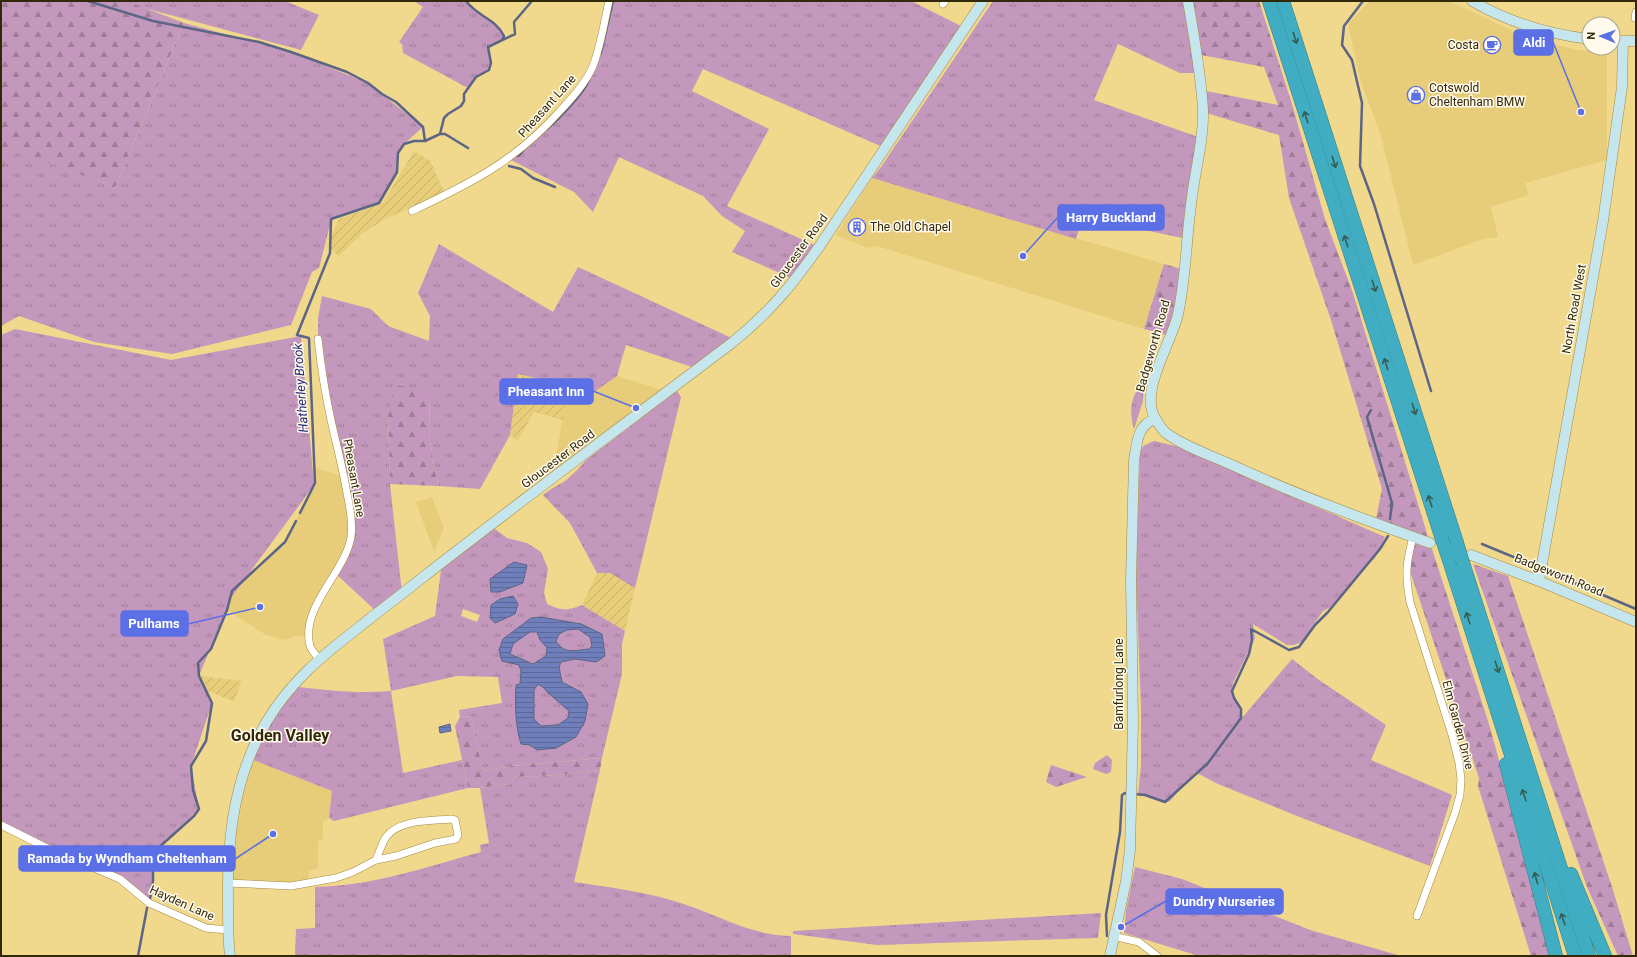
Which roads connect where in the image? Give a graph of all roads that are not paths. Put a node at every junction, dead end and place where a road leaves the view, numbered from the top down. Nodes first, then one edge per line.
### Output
1 (609, 1) edge
2 (983, 1) edge
3 (1188, 1) edge
4 (1269, 1) edge
5 (1283, 1) edge
6 (1472, 1) edge
7 (1581, 38) edge
8 (1621, 41) edge
9 (1636, 41) edge
10 (1619, 56) edge
11 (412, 211) dead end
12 (318, 339) dead end
13 (1155, 419) junction
14 (1413, 537) junction
15 (1436, 541) junction
16 (1467, 559) junction
17 (1539, 581) junction
18 (1636, 622) edge
19 (1475, 639) junction
20 (318, 659) junction
21 (1529, 766) junction
22 (1, 825) edge
23 (376, 860) junction
24 (228, 882) junction
25 (1417, 916) dead end
26 (228, 930) junction
27 (1113, 936) junction
28 (230, 956) edge
29 (1110, 956) edge
30 (1157, 956) edge
31 (1556, 956) edge
32 (1575, 956) edge
33 (1589, 956) edge
34 (1605, 956) edge

1 - 11 street, Pheasant Lane
2 - 20 street, Gloucester Road
3 - 13 street, Badgeworth Road
15 -> 4 highway
5 -> 16 highway, bridge
6 - 7 street
8 - 9 street
10 - 17 street, North Road West
12 - 20 street, Pheasant Lane
13 - 14 street, Badgeworth Road
13 - 27 street, Bamfurlong Lane
14 - 15 street, Badgeworth Road
14 - 25 street, Elm Garden Drive
19 -> 15 highway, bridge
16 - 17 street, Badgeworth Road
16 -> 21 highway
17 - 18 street, Badgeworth Road
31 -> 19 highway
32 -> 19 highway
20 - 24 street, Gloucester Road
21 - 33 highway
21 - 34 highway
22 - 26 street, Hayden Lane
23 - 23 street
23 - 24 street
24 - 26 street, Gloucester Road
26 - 28 street, Gloucester Road
27 - 29 street, Bamfurlong Lane
27 - 30 street

